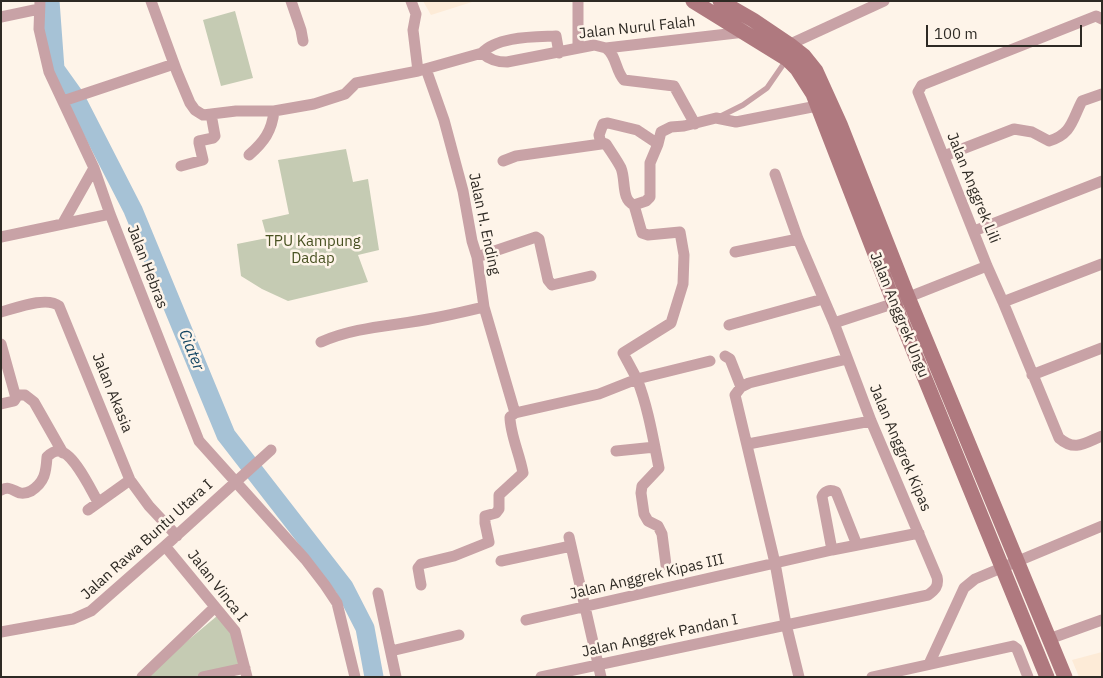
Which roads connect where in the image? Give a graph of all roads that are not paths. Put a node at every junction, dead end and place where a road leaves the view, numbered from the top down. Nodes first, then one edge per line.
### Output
1 (151, 1) edge
2 (291, 1) edge
3 (411, 1) edge
4 (693, 1) edge
5 (720, 1) edge
6 (884, 1) edge
7 (578, 2) edge
8 (39, 5) edge
9 (1, 17) edge
10 (1102, 19) edge
11 (745, 32) junction
12 (303, 41) dead end
13 (578, 48) junction
14 (606, 48) junction
15 (784, 52) junction
16 (482, 53) junction
17 (559, 53) junction
18 (174, 64) junction
19 (422, 70) junction
20 (1102, 94) edge
21 (65, 100) junction
22 (817, 106) junction
23 (274, 111) junction
24 (212, 114) junction
25 (716, 118) junction
26 (695, 124) junction
27 (601, 144) junction
28 (658, 144) junction
29 (249, 155) dead end
30 (944, 156) junction
31 (503, 161) dead end
32 (180, 166) dead end
33 (94, 168) junction
34 (775, 174) dead end
35 (1102, 181) edge
36 (634, 205) junction
37 (110, 214) junction
38 (63, 223) junction
39 (974, 231) junction
40 (1, 237) edge
41 (798, 239) junction
42 (734, 252) dead end
43 (477, 256) junction
44 (1102, 264) edge
45 (987, 266) junction
46 (591, 276) dead end
47 (908, 297) junction
48 (823, 299) junction
49 (1003, 302) junction
50 (894, 303) junction
51 (484, 307) junction
52 (1, 312) edge
53 (834, 323) junction
54 (729, 325) dead end
55 (320, 342) dead end
56 (1, 344) edge
57 (1102, 348) edge
58 (725, 356) dead end
59 (847, 359) junction
60 (710, 361) dead end
61 (1032, 375) junction
62 (637, 379) junction
63 (745, 385) junction
64 (15, 394) junction
65 (1, 404) edge
66 (515, 413) junction
67 (871, 421) junction
68 (1102, 436) edge
69 (748, 444) junction
70 (655, 447) junction
71 (270, 450) dead end
72 (616, 452) dead end
73 (63, 453) junction
74 (130, 480) junction
75 (235, 482) junction
76 (1, 490) edge
77 (98, 502) junction
78 (88, 510) dead end
79 (1102, 526) edge
80 (919, 533) junction
81 (177, 536) junction
82 (857, 545) junction
83 (165, 546) junction
84 (832, 550) junction
85 (501, 561) dead end
86 (1018, 561) junction
87 (775, 563) junction
88 (666, 565) dead end
89 (1002, 567) junction
90 (421, 585) dead end
91 (378, 593) dead end
92 (216, 607) junction
93 (584, 607) junction
94 (526, 620) dead end
95 (1102, 620) edge
96 (786, 624) junction
97 (1, 632) edge
98 (459, 636) dead end
99 (1049, 639) junction
100 (391, 651) junction
101 (598, 664) junction
102 (929, 664) junction
103 (246, 672) edge
104 (142, 677) edge
105 (203, 677) edge
106 (355, 677) edge
107 (396, 677) edge
108 (541, 677) edge
109 (601, 677) edge
110 (799, 677) edge
111 (872, 677) edge
112 (1028, 677) edge
113 (1047, 677) edge
114 (1065, 677) edge

1 - 18 street
2 - 12 street
3 - 19 street, Jalan H. Ending
4 - 11 street, Jalan Anggrek Ungu
5 - 15 street, Jalan Anggrek Ungu
6 - 15 street
7 - 13 street
8 - 9 street
8 - 21 street, Jalan Hebras
10 - 30 street, Jalan Anggrek Lili
11 - 14 street, Jalan Nurul Falah
11 - 15 street, Jalan Anggrek Ungu
13 - 14 street, Jalan Nurul Falah
13 - 17 street, Jalan Nurul Falah
14 - 26 street
15 - 22 street, Jalan Anggrek Ungu
15 - 25 lane
15 - 47 street, Jalan Anggrek Ungu
16 - 17 street, Jalan Nurul Falah
16 - 17 street
16 - 19 street
18 - 21 street
18 - 24 street
19 - 23 street
19 - 43 street, Jalan H. Ending
20 - 30 street
21 - 33 street, Jalan Hebras
22 - 25 street
22 - 50 street, Jalan Anggrek Ungu
23 - 24 street
23 - 29 street
24 - 32 street
25 - 26 street
26 - 28 street
27 - 28 street
27 - 31 street
27 - 36 street
28 - 36 street
30 - 39 street, Jalan Anggrek Lili
33 - 37 street, Jalan Hebras
33 - 38 street
34 - 41 street, Jalan Anggrek Kipas
35 - 39 street
36 - 62 street
37 - 38 street
37 - 75 street, Jalan Hebras
38 - 40 street
39 - 45 street, Jalan Anggrek Lili
41 - 42 street
41 - 48 street, Jalan Anggrek Kipas
43 - 46 street
43 - 51 street, Jalan H. Ending
44 - 49 street
45 - 47 street
45 - 49 street, Jalan Anggrek Lili
47 - 50 street
47 - 86 street, Jalan Anggrek Ungu
48 - 53 street, Jalan Anggrek Kipas
48 - 54 street
49 - 61 street, Jalan Anggrek Lili
50 - 53 street
50 - 89 street, Jalan Anggrek Ungu
51 - 55 street
51 - 66 street, Jalan H. Ending
52 - 74 street, Jalan Akasia
53 - 59 street, Jalan Anggrek Kipas
56 - 64 street
57 - 61 street
58 - 63 street
59 - 63 street
59 - 67 street, Jalan Anggrek Kipas
60 - 62 street
61 - 68 street, Jalan Anggrek Lili
62 - 66 street
62 - 70 street
63 - 69 street
64 - 65 street
64 - 73 street
66 - 90 street
67 - 69 street
67 - 80 street, Jalan Anggrek Kipas
69 - 87 street
70 - 72 street
70 - 88 street
71 - 75 street, Jalan Rawa Buntu Utara I
73 - 76 street
73 - 77 street
74 - 77 street
74 - 81 street, Jalan Akasia
75 - 81 street, Jalan Rawa Buntu Utara I
75 - 106 street, Jalan Hebras
77 - 78 street
79 - 86 street
80 - 82 street, Jalan Anggrek Kipas III
80 - 96 street, Jalan Anggrek Kipas
81 - 83 street, Jalan Rawa Buntu Utara I
82 - 84 street, Jalan Anggrek Kipas III
82 - 84 street
83 - 92 street, Jalan Vinca I
83 - 97 street, Jalan Rawa Buntu Utara I
84 - 87 street, Jalan Anggrek Kipas III
85 - 93 street
86 - 89 street
86 - 99 street, Jalan Anggrek Ungu
87 - 93 street, Jalan Anggrek Kipas III
87 - 96 street
89 - 102 street
89 - 113 street, Jalan Anggrek Ungu
91 - 100 street
92 - 103 street, Jalan Vinca I
92 - 104 street
93 - 94 street, Jalan Anggrek Kipas III
93 - 101 street
95 - 99 street
96 - 101 street, Jalan Anggrek Pandan I
96 - 110 street
98 - 100 street
99 - 114 street, Jalan Anggrek Ungu
100 - 107 street
101 - 108 street, Jalan Anggrek Pandan I
101 - 109 street
102 - 111 street
102 - 112 street
103 - 105 street

